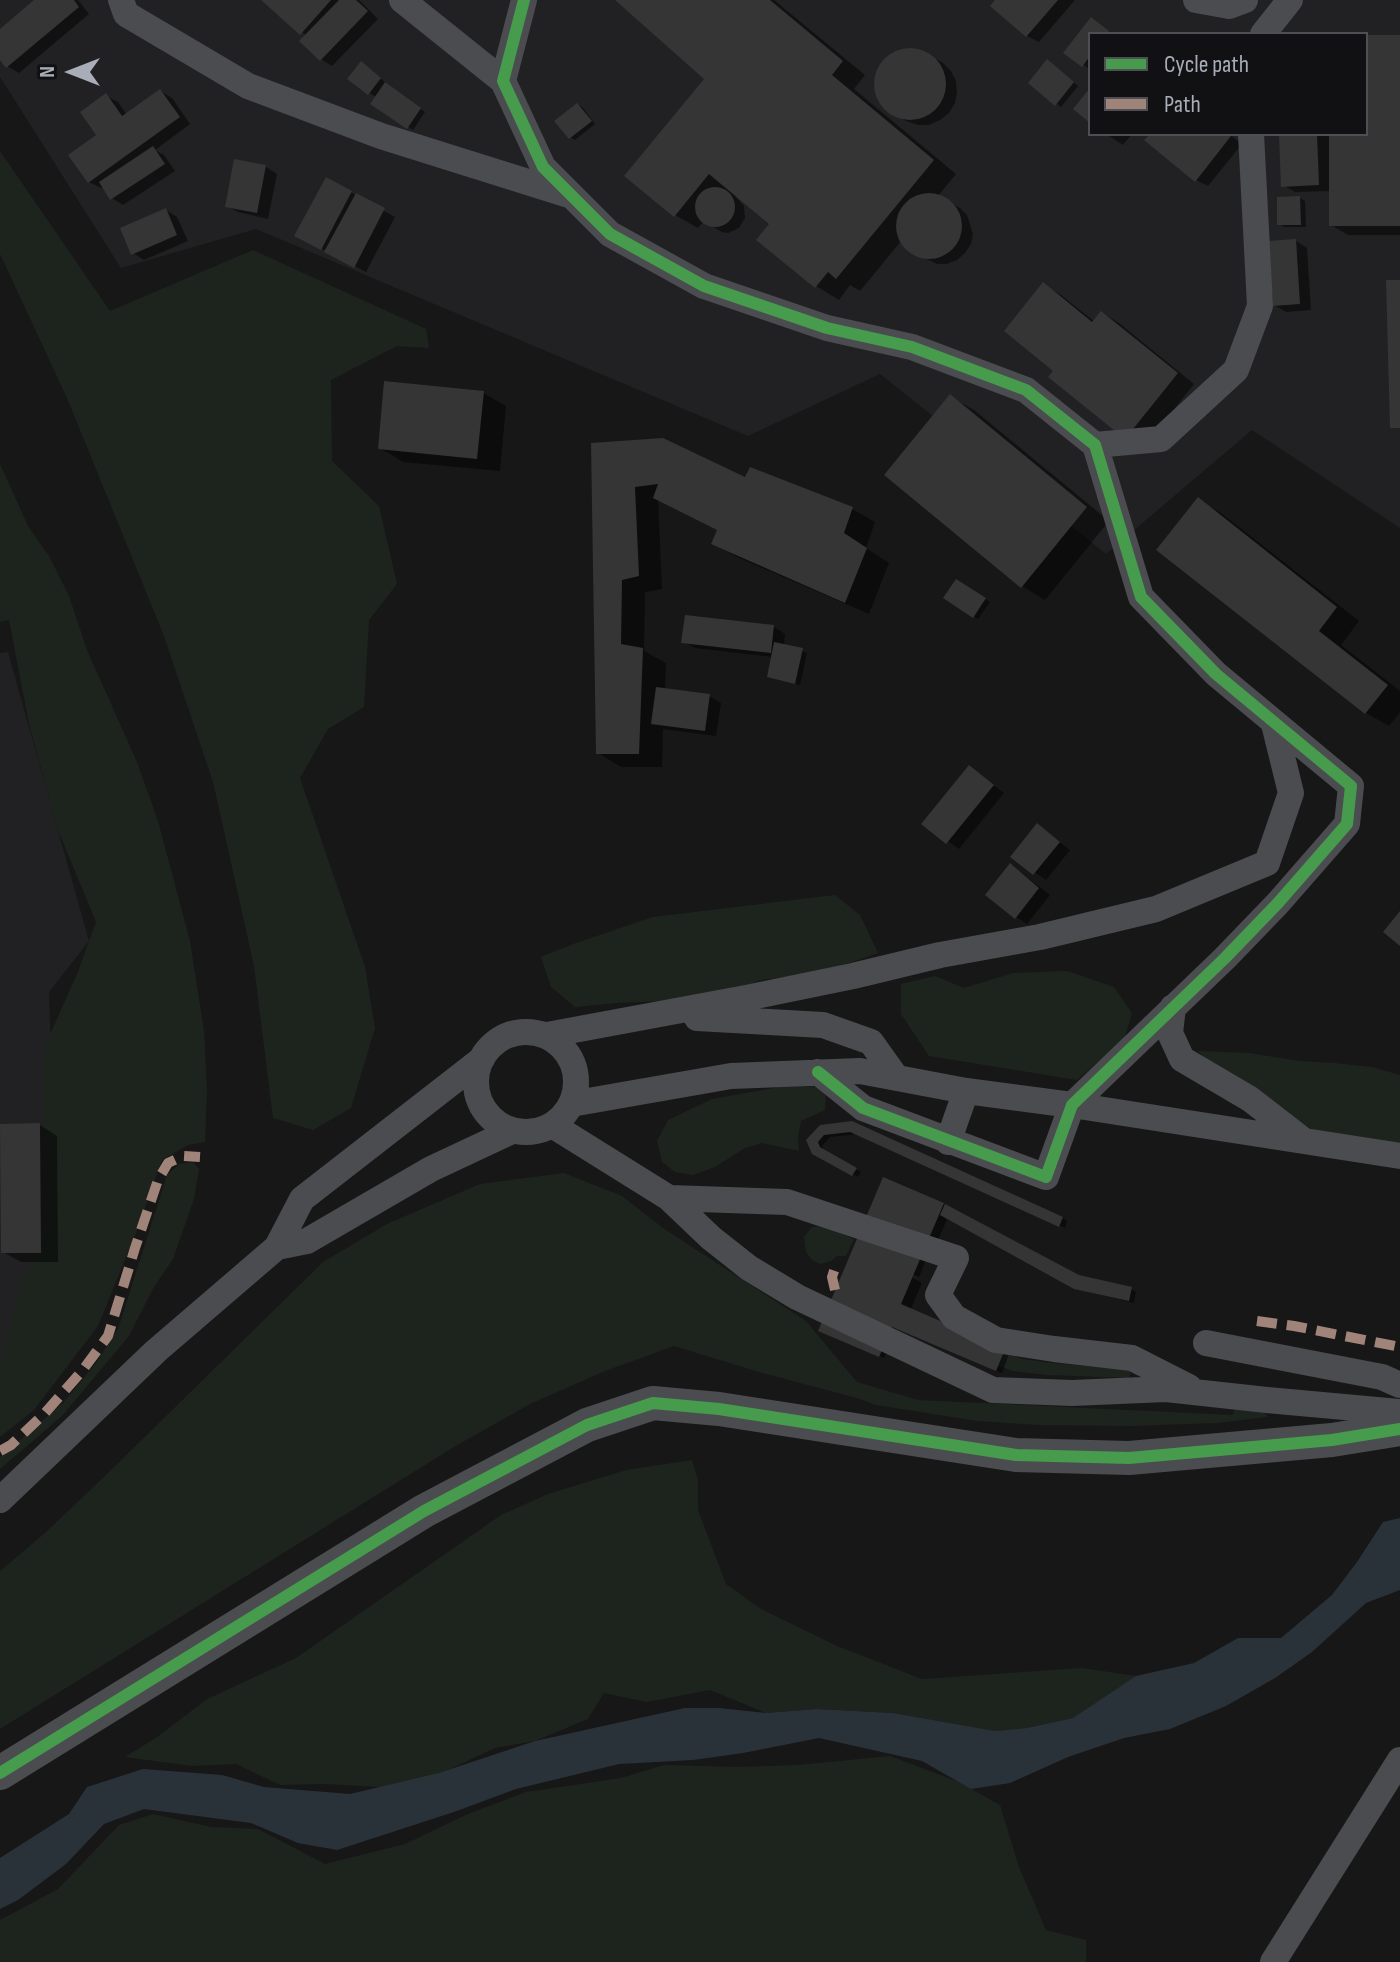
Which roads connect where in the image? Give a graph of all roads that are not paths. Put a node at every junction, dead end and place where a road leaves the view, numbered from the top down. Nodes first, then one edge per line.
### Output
1 (121, 0) edge
2 (402, 0) edge
3 (524, 0) edge
4 (1196, 0) edge
5 (1245, 0) edge
6 (1290, 0) edge
7 (1265, 32) edge
8 (503, 81) junction
9 (1251, 136) edge
10 (572, 196) junction
11 (1095, 445) junction
12 (1274, 724) junction
13 (1173, 1007) junction
14 (604, 1025) junction
15 (547, 1035) junction
16 (482, 1059) junction
17 (818, 1072) junction
18 (896, 1077) junction
19 (966, 1091) junction
20 (571, 1104) junction
21 (1072, 1105) junction
22 (883, 1116) junction
23 (552, 1125) junction
24 (512, 1131) junction
25 (948, 1142) junction
26 (1305, 1142) junction
27 (1400, 1156) edge
28 (669, 1198) junction
29 (277, 1247) junction
30 (1206, 1343) dead end
31 (1400, 1385) edge
32 (1202, 1393) junction
33 (1400, 1412) edge
34 (1400, 1429) edge
35 (0, 1500) edge
36 (1400, 1760) edge
37 (0, 1773) edge
38 (1273, 1962) edge

1 - 10 street
2 - 8 street
3 - 8 street
4 - 5 street
6 - 7 street
8 - 10 street
9 - 11 street
10 - 11 street
11 - 12 street
12 - 13 street
12 - 14 street
13 - 21 street
13 - 26 street
14 - 15 street
14 - 18 street
15 - 16 street
15 - 20 street
16 - 24 street
16 - 29 street
17 - 18 street
17 - 20 street
17 - 22 street
18 - 19 street
18 - 22 street
19 - 21 street
19 - 25 street
20 - 23 street
21 - 25 street
21 - 26 street
22 - 25 street
23 - 24 street
23 - 28 street
24 - 29 street
26 - 27 street
28 - 32 street
28 - 32 street
29 - 35 street
30 - 31 street
32 - 33 street
34 - 37 street
36 - 38 street

